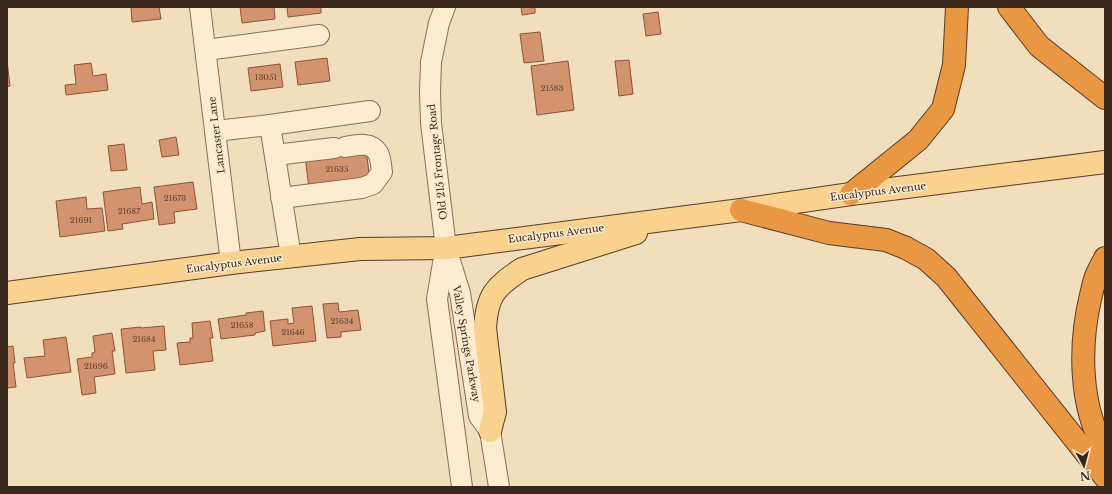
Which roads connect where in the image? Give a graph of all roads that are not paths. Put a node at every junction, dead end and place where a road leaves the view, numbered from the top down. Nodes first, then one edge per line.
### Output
1 (200, 7) edge
2 (445, 7) edge
3 (957, 7) edge
4 (1009, 7) edge
5 (319, 36) dead end
6 (206, 50) junction
7 (1099, 94) edge
8 (370, 111) dead end
9 (270, 124) junction
10 (215, 131) junction
11 (275, 155) junction
12 (1105, 162) edge
13 (851, 194) junction
14 (281, 198) junction
15 (741, 210) junction
16 (693, 216) junction
17 (446, 248) junction
18 (291, 257) junction
19 (1105, 258) edge
20 (232, 263) junction
21 (7, 293) edge
22 (490, 431) junction
23 (1105, 450) edge
24 (1105, 477) edge
25 (462, 487) edge
26 (498, 487) edge

1 - 6 street, Lancaster Lane
2 - 17 street, Old 215 Frontage Road
3 - 13 highway
4 - 7 highway
5 - 6 street
6 - 10 street, Lancaster Lane
8 - 9 street
9 - 10 street
9 - 11 street
10 - 20 street, Lancaster Lane
11 - 14 street
11 - 14 street
12 - 13 main road, Eucalyptus Avenue
13 - 15 main road, Eucalyptus Avenue
14 - 18 street
15 - 16 main road, Eucalyptus Avenue
15 - 24 highway
16 - 17 main road, Eucalyptus Avenue
16 - 22 main road
17 - 18 main road, Eucalyptus Avenue
17 - 22 street, Valley Springs Parkway
17 - 25 street, Valley Springs Parkway
18 - 20 main road, Eucalyptus Avenue
19 - 23 highway
20 - 21 main road, Eucalyptus Avenue
22 - 26 street, Valley Springs Parkway

